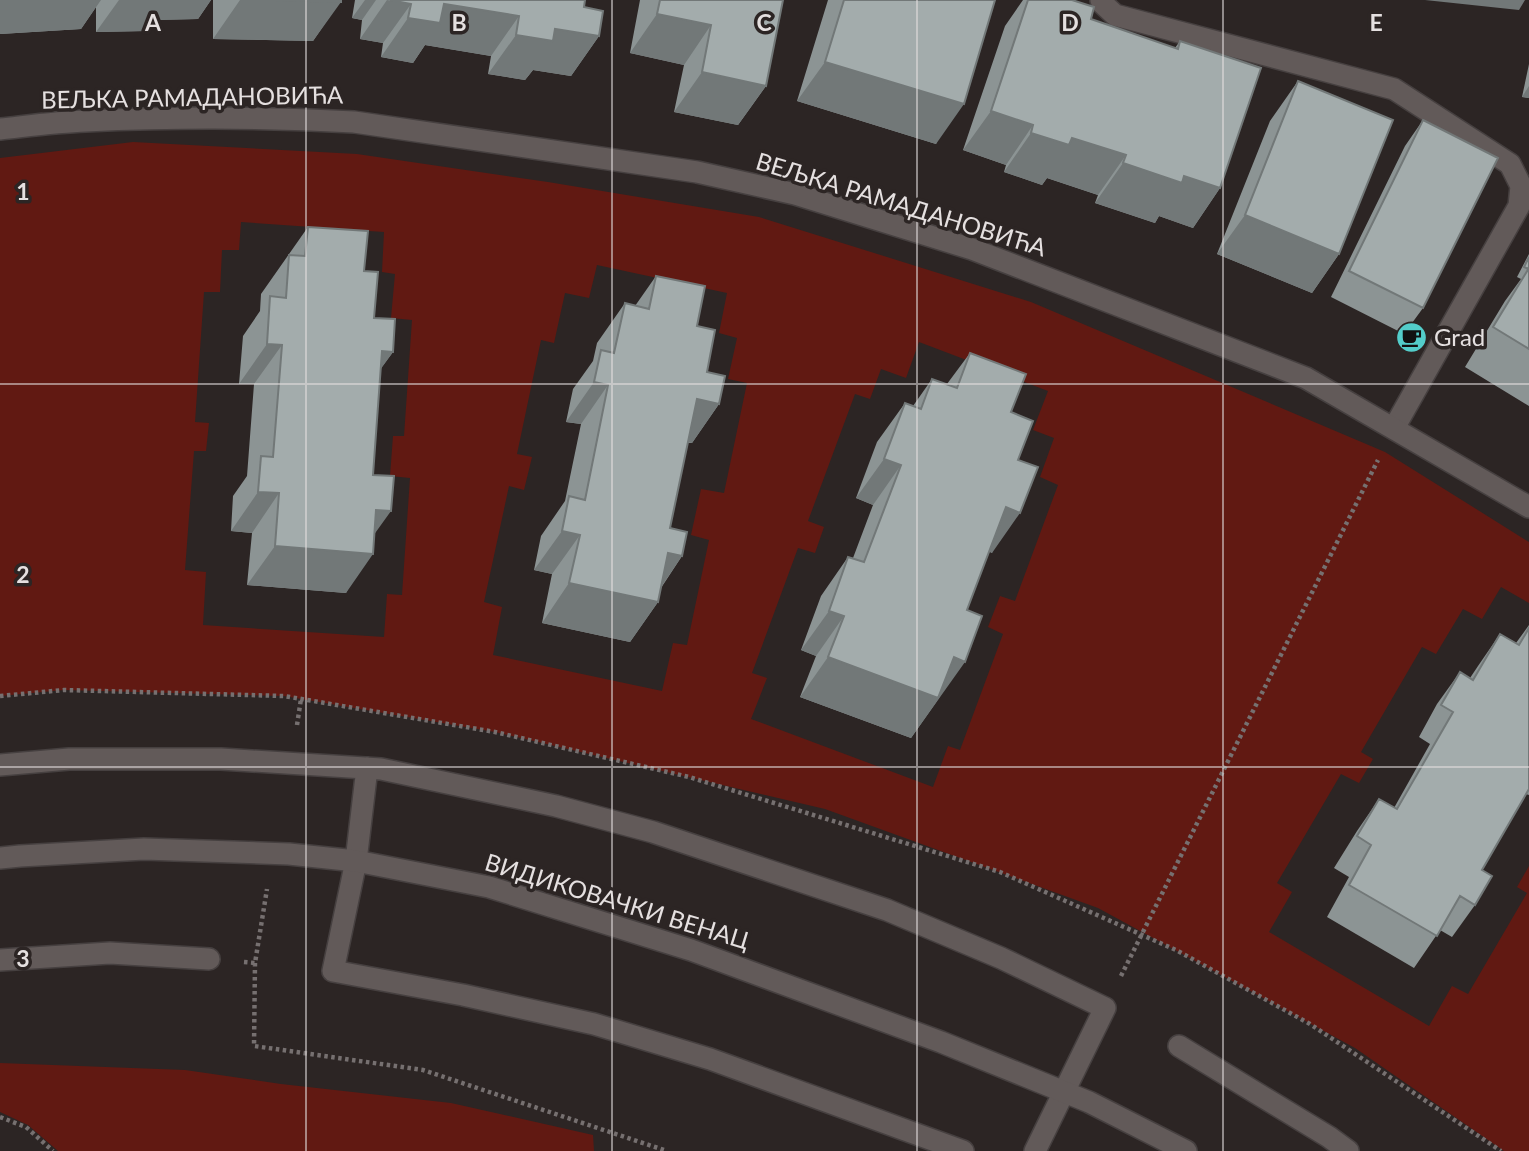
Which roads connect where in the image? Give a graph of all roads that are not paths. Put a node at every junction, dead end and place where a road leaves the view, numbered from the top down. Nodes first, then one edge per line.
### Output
1 (1101, 0) edge
2 (0, 129) edge
3 (1394, 428) junction
4 (1529, 507) edge
5 (0, 765) edge
6 (366, 768) junction
7 (0, 858) edge
8 (356, 860) junction
9 (209, 959) road end
10 (0, 960) edge
11 (1179, 1046) dead end
12 (1063, 1091) junction
13 (963, 1151) edge
14 (1035, 1151) edge
15 (1186, 1151) edge
16 (1348, 1151) edge

1 - 3 street
2 - 3 street, ВЕЉКА РАМАДАНОВИЋА
3 - 4 street, ВЕЉКА РАМАДАНОВИЋА
5 - 6 street
6 - 8 street
6 - 12 street
7 - 8 street, ВИДИКОВАЧКИ ВЕНАЦ
8 - 12 street, ВИДИКОВАЧКИ ВЕНАЦ
8 - 13 street
9 - 10 street
11 - 16 street
12 - 14 street
12 - 15 street, ВИДИКОВАЧКИ ВЕНАЦ

